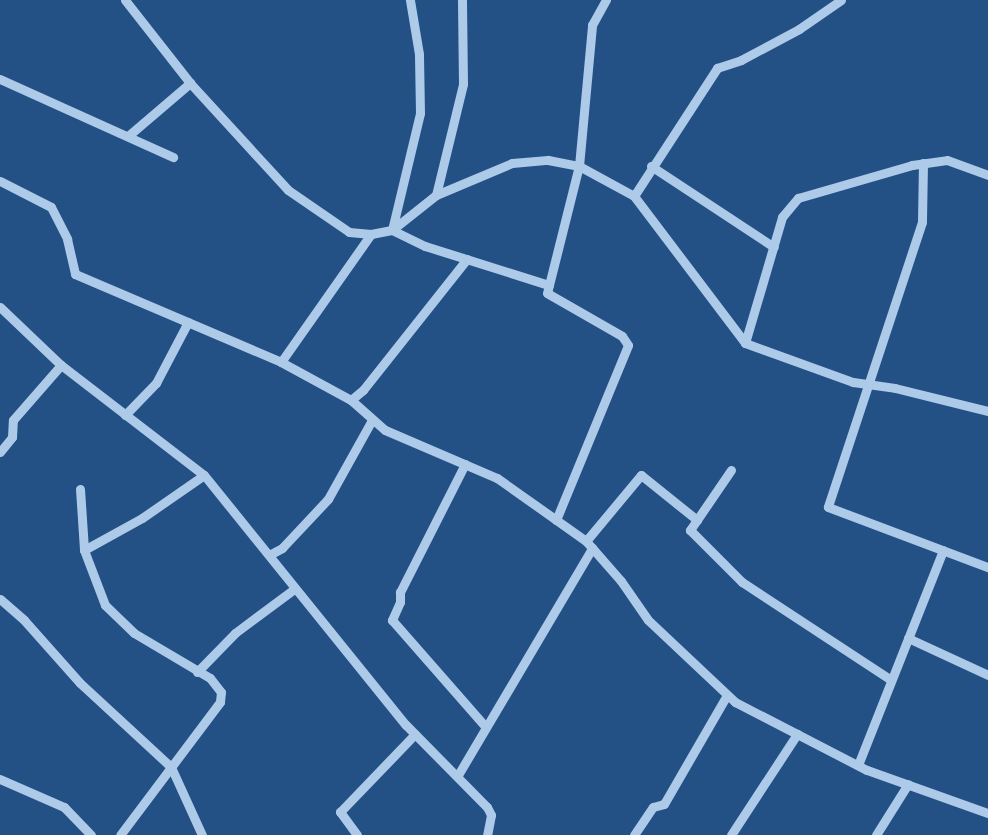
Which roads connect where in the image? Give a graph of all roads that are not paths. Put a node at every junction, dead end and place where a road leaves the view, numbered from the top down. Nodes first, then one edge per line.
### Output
1 (127, 0) edge
2 (410, 0) edge
3 (462, 0) edge
4 (606, 0) edge
5 (841, 0) edge
6 (0, 79) edge
7 (190, 83) junction
8 (128, 136) junction
9 (173, 157) dead end
10 (923, 163) junction
11 (579, 166) junction
12 (651, 166) junction
13 (988, 175) edge
14 (0, 181) edge
15 (436, 194) junction
16 (634, 196) junction
17 (392, 230) junction
18 (372, 234) junction
19 (774, 247) junction
20 (467, 259) junction
21 (548, 285) junction
22 (0, 307) edge
23 (188, 322) junction
24 (746, 343) junction
25 (280, 362) junction
26 (61, 365) junction
27 (871, 384) junction
28 (352, 400) junction
29 (988, 411) edge
30 (125, 415) junction
31 (372, 420) junction
32 (0, 452) edge
33 (464, 464) junction
34 (731, 470) dead end
35 (204, 475) junction
36 (80, 489) dead end
37 (556, 520) junction
38 (697, 520) junction
39 (589, 545) junction
40 (84, 550) junction
41 (943, 550) junction
42 (268, 555) junction
43 (988, 567) edge
44 (294, 588) junction
45 (0, 599) edge
46 (908, 638) junction
47 (197, 672) junction
48 (988, 675) edge
49 (891, 680) junction
50 (727, 695) junction
51 (484, 725) junction
52 (415, 734) junction
53 (797, 734) junction
54 (858, 765) junction
55 (171, 767) junction
56 (458, 775) junction
57 (0, 779) edge
58 (908, 784) junction
59 (988, 813) edge
60 (91, 835) edge
61 (120, 835) edge
62 (202, 835) edge
63 (357, 835) edge
64 (487, 835) edge
65 (634, 835) edge
66 (731, 835) edge
67 (876, 835) edge

1 - 7 street
2 - 17 street
3 - 15 street
4 - 11 street
5 - 12 street
6 - 8 street
7 - 8 street
7 - 18 street
8 - 9 street
10 - 13 street
10 - 19 street
10 - 27 street
11 - 15 street
11 - 16 street
11 - 21 street
12 - 16 street
12 - 19 street
14 - 23 street
15 - 17 street
16 - 24 street
17 - 18 street
17 - 20 street
18 - 25 street
19 - 24 street
20 - 21 street
20 - 28 street
21 - 37 street
22 - 26 street
23 - 25 street
23 - 30 street
24 - 27 street
25 - 28 street
26 - 30 street
26 - 32 street
27 - 29 street
27 - 41 street
28 - 31 street
30 - 35 street
31 - 33 street
31 - 42 street
33 - 37 street
33 - 51 street
34 - 38 street
35 - 40 street
35 - 42 street
36 - 40 street
37 - 39 street
38 - 39 street
38 - 49 street
39 - 50 street
39 - 51 street
40 - 47 street
41 - 43 street
41 - 46 street
42 - 44 street
44 - 47 street
44 - 52 street
45 - 55 street
46 - 48 street
46 - 49 street
47 - 55 street
49 - 54 street
50 - 53 street
50 - 65 street
51 - 56 street
52 - 56 street
52 - 63 street
53 - 54 street
53 - 66 street
54 - 58 street
55 - 61 street
55 - 62 street
56 - 64 street
57 - 60 street
58 - 59 street
58 - 67 street

